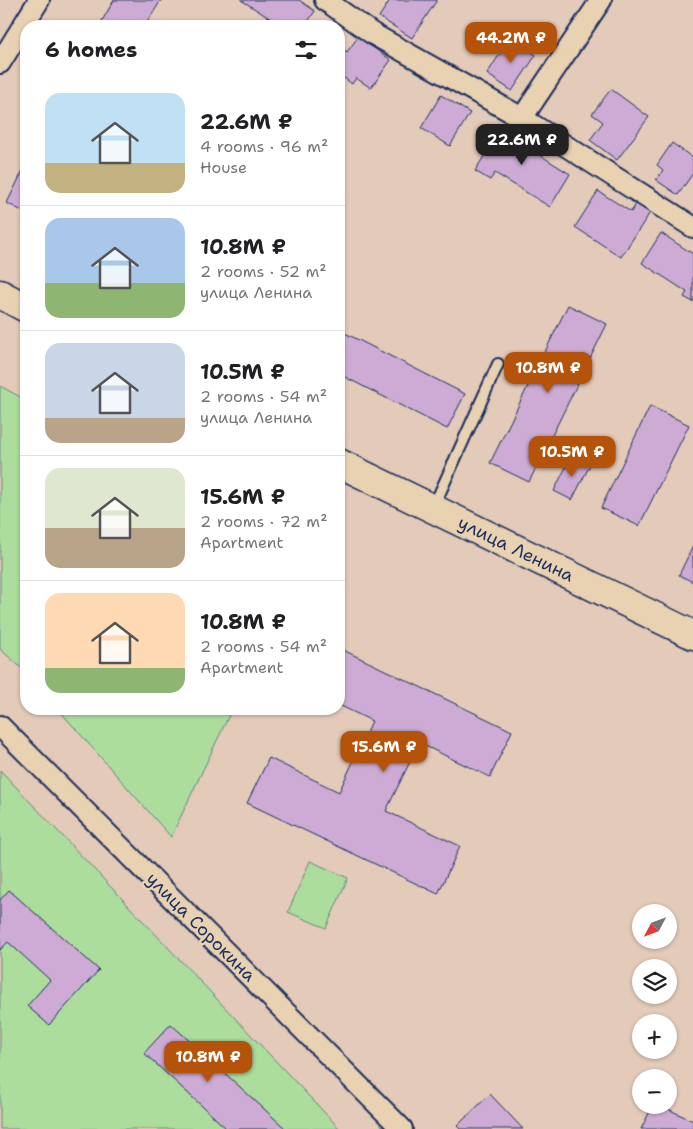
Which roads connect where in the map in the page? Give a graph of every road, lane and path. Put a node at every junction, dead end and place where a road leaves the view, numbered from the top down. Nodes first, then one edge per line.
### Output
1 (39, 0) edge
2 (325, 0) edge
3 (601, 0) edge
4 (348, 6) edge
5 (27, 20) edge
6 (20, 31) edge
7 (0, 63) edge
8 (522, 118) junction
9 (693, 227) edge
10 (0, 294) edge
11 (20, 305) edge
12 (498, 364) dead end
13 (345, 466) edge
14 (433, 509) junction
15 (693, 635) edge
16 (0, 726) edge
17 (402, 1129) edge

1 - 5 street
2 - 4 street
3 - 8 street
4 - 8 street
6 - 7 street
8 - 9 street
10 - 11 main road
12 - 14 lane
13 - 14 main road, улица Ленина
14 - 15 main road, улица Ленина
16 - 17 street, улица Сорокина

